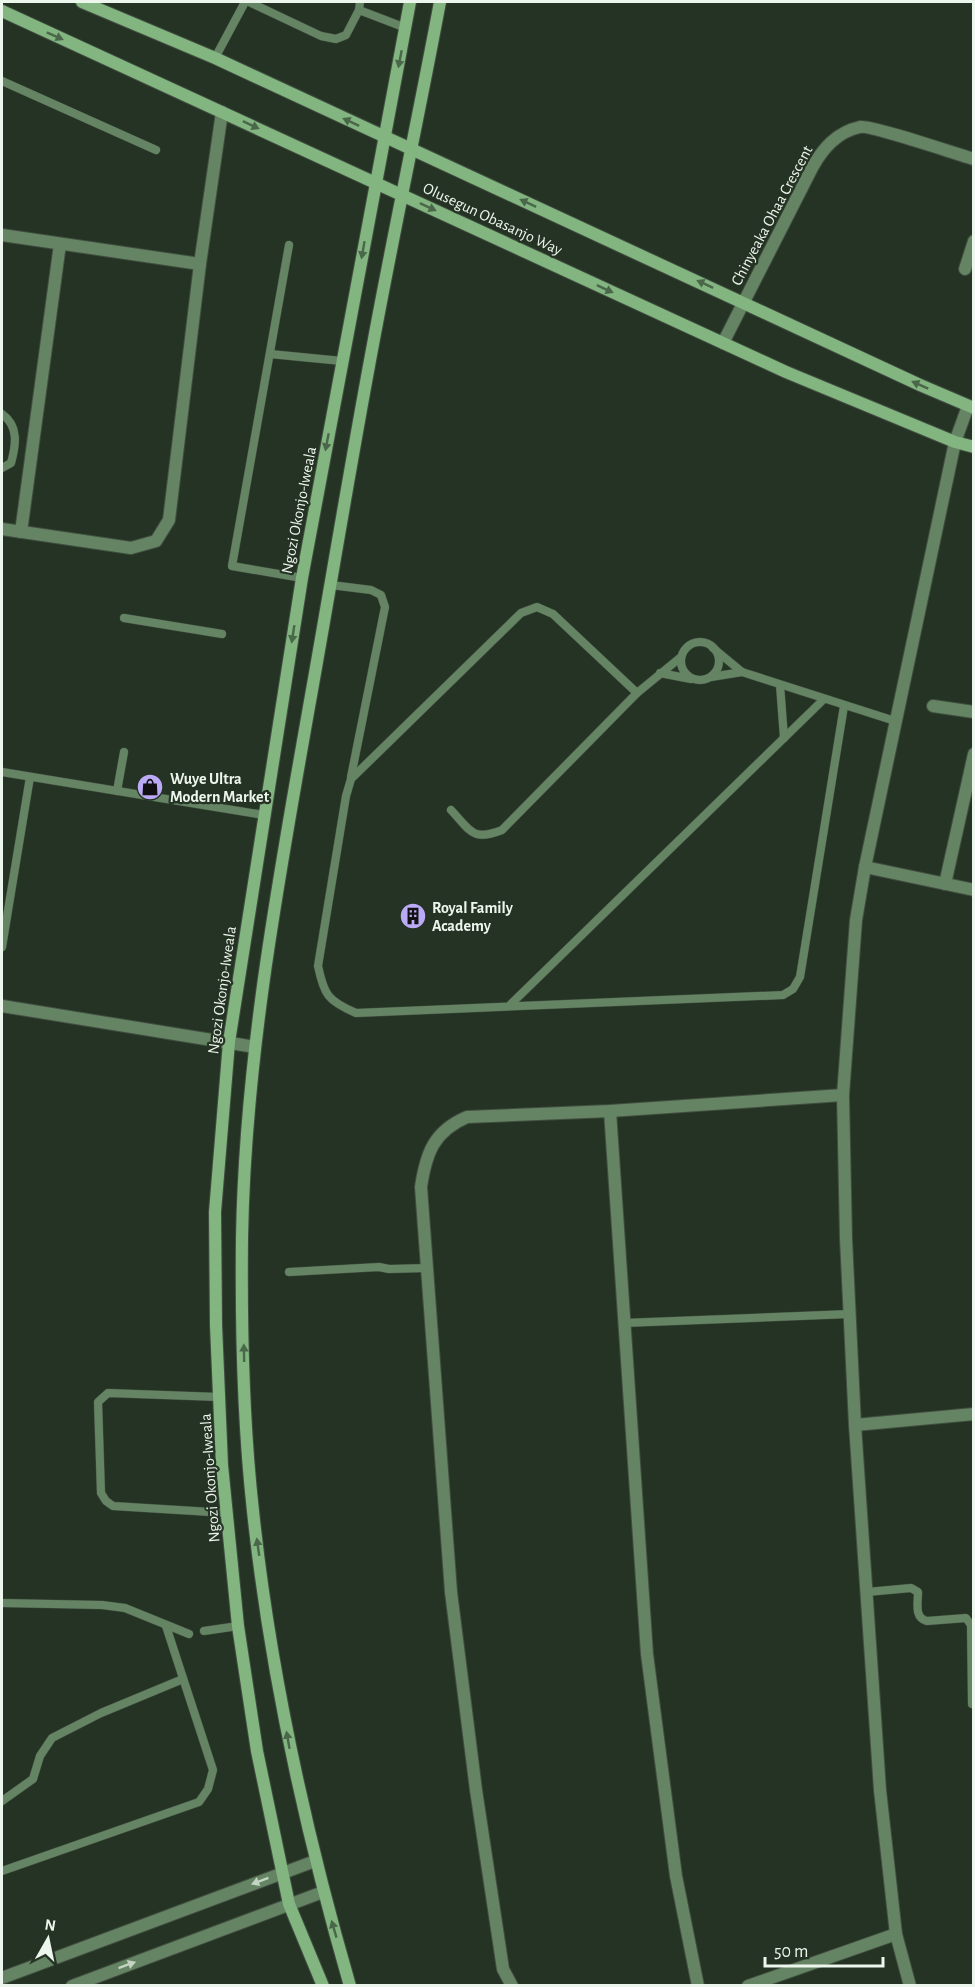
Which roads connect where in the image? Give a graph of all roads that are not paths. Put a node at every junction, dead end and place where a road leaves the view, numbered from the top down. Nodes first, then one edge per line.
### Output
1 (82, 2) edge
2 (247, 2) edge
3 (410, 2) edge
4 (440, 2) edge
5 (359, 6) edge
6 (2, 11) edge
7 (406, 28) junction
8 (215, 58) junction
9 (2, 81) edge
10 (222, 112) junction
11 (385, 137) junction
12 (156, 150) dead end
13 (413, 150) junction
14 (974, 159) edge
15 (375, 182) junction
16 (403, 195) junction
17 (2, 235) edge
18 (974, 241) edge
19 (60, 244) junction
20 (289, 245) dead end
21 (200, 264) junction
22 (965, 269) dead end
23 (743, 302) junction
24 (723, 343) junction
25 (270, 354) junction
26 (342, 361) junction
27 (970, 407) edge
28 (2, 414) edge
29 (955, 442) junction
30 (974, 447) edge
31 (2, 468) edge
32 (2, 529) edge
33 (21, 532) junction
34 (302, 578) junction
35 (331, 585) junction
36 (124, 618) dead end
37 (222, 634) dead end
38 (713, 648) junction
39 (681, 657) junction
40 (742, 672) junction
41 (660, 673) junction
42 (711, 677) junction
43 (692, 679) junction
44 (780, 685) junction
45 (637, 693) junction
46 (824, 699) junction
47 (844, 706) junction
48 (933, 706) dead end
49 (974, 712) edge
50 (896, 721) junction
51 (784, 738) junction
52 (124, 752) dead end
53 (974, 754) edge
54 (2, 772) edge
55 (30, 777) junction
56 (351, 779) junction
57 (117, 791) junction
58 (451, 810) dead end
59 (264, 815) junction
60 (865, 867) junction
61 (945, 884) junction
62 (974, 890) edge
63 (2, 947) edge
64 (510, 1005) junction
65 (2, 1006) edge
66 (229, 1042) junction
67 (255, 1047) junction
68 (843, 1095) junction
69 (610, 1111) junction
70 (427, 1268) junction
71 (289, 1272) dead end
72 (850, 1314) junction
73 (624, 1323) junction
74 (219, 1397) junction
75 (974, 1414) edge
76 (855, 1425) junction
77 (227, 1513) junction
78 (867, 1592) junction
79 (2, 1603) edge
80 (166, 1626) junction
81 (238, 1626) junction
82 (204, 1631) dead end
83 (189, 1634) dead end
84 (183, 1679) junction
85 (972, 1704) dead end
86 (2, 1801) edge
87 (315, 1861) junction
88 (2, 1871) edge
89 (282, 1873) junction
90 (323, 1892) junction
91 (289, 1904) junction
92 (896, 1934) junction
93 (2, 1978) edge
94 (72, 1986) edge
95 (323, 1986) edge
96 (350, 1986) edge
97 (512, 1986) edge
98 (698, 1986) edge
99 (748, 1986) edge
100 (910, 1986) edge

1 - 8 street, Olusegun Obasanjo Way
2 - 5 lane
2 - 8 lane
3 - 7 street, Ngozi Okonjo-Iweala
4 - 13 street
5 - 7 lane
6 -> 10 street, Olusegun Obasanjo Way
7 -> 11 street, Ngozi Okonjo-Iweala
11 -> 8 street, Olusegun Obasanjo Way
9 - 12 lane
10 -> 15 street, Olusegun Obasanjo Way
10 - 21 street
11 - 13 street, Olusegun Obasanjo Way
11 - 15 street, Ngozi Okonjo-Iweala
13 - 16 street
23 -> 13 street, Olusegun Obasanjo Way
14 - 23 street, Chinyeaka Ohaa Crescent
15 - 16 street, Olusegun Obasanjo Way
15 -> 26 street, Ngozi Okonjo-Iweala
16 -> 24 street, Olusegun Obasanjo Way
16 - 35 street
17 - 19 street
18 - 22 street
19 - 21 street
19 - 33 street
20 - 25 lane
21 - 33 street
23 - 24 street, Chinyeaka Ohaa Crescent
27 -> 23 street, Olusegun Obasanjo Way
24 - 29 street, Olusegun Obasanjo Way
25 - 26 lane
25 - 34 lane
26 -> 34 street, Ngozi Okonjo-Iweala
27 - 29 street
28 - 31 lane
29 - 30 street, Olusegun Obasanjo Way
29 - 50 street
32 - 33 street
34 -> 59 street, Ngozi Okonjo-Iweala
35 - 56 lane
35 - 67 street
36 - 37 lane
38 - 39 lane
38 - 40 lane
38 - 42 lane
39 - 41 lane
39 - 43 lane
40 - 42 lane
40 - 44 lane
41 - 43 lane
41 - 45 lane
42 - 43 lane
44 - 46 lane
44 - 51 lane
45 - 56 lane
45 - 58 lane
46 - 47 lane
46 - 51 lane
47 - 50 lane
47 - 64 lane
48 - 49 street
50 - 60 street
51 - 64 lane
52 - 57 lane
53 - 61 street
54 - 55 lane
55 - 57 lane
55 - 63 lane
56 - 64 lane
57 - 59 lane
59 - 66 street, Ngozi Okonjo-Iweala
60 - 61 street
60 - 68 street
61 - 62 street
65 - 66 street
66 - 67 street
66 - 74 street, Ngozi Okonjo-Iweala
87 -> 67 street
68 - 69 street
68 - 72 street
69 - 70 street
69 - 73 street
70 - 71 lane
70 - 97 street
72 - 73 lane
72 - 76 street
73 - 98 street
74 - 77 street, Ngozi Okonjo-Iweala
74 - 77 lane
75 - 76 street
76 - 78 street
77 - 81 street, Ngozi Okonjo-Iweala
78 - 85 lane
78 - 92 street
79 - 80 lane
80 - 83 lane
80 - 84 lane
81 - 82 lane
81 - 89 street, Ngozi Okonjo-Iweala
84 - 86 lane
84 - 88 lane
87 - 89 street
87 - 90 street
89 - 91 street, Ngozi Okonjo-Iweala
89 -> 93 street
90 - 91 street
96 -> 90 street
94 -> 91 street
91 - 95 street, Ngozi Okonjo-Iweala
92 - 99 street
92 - 100 street

